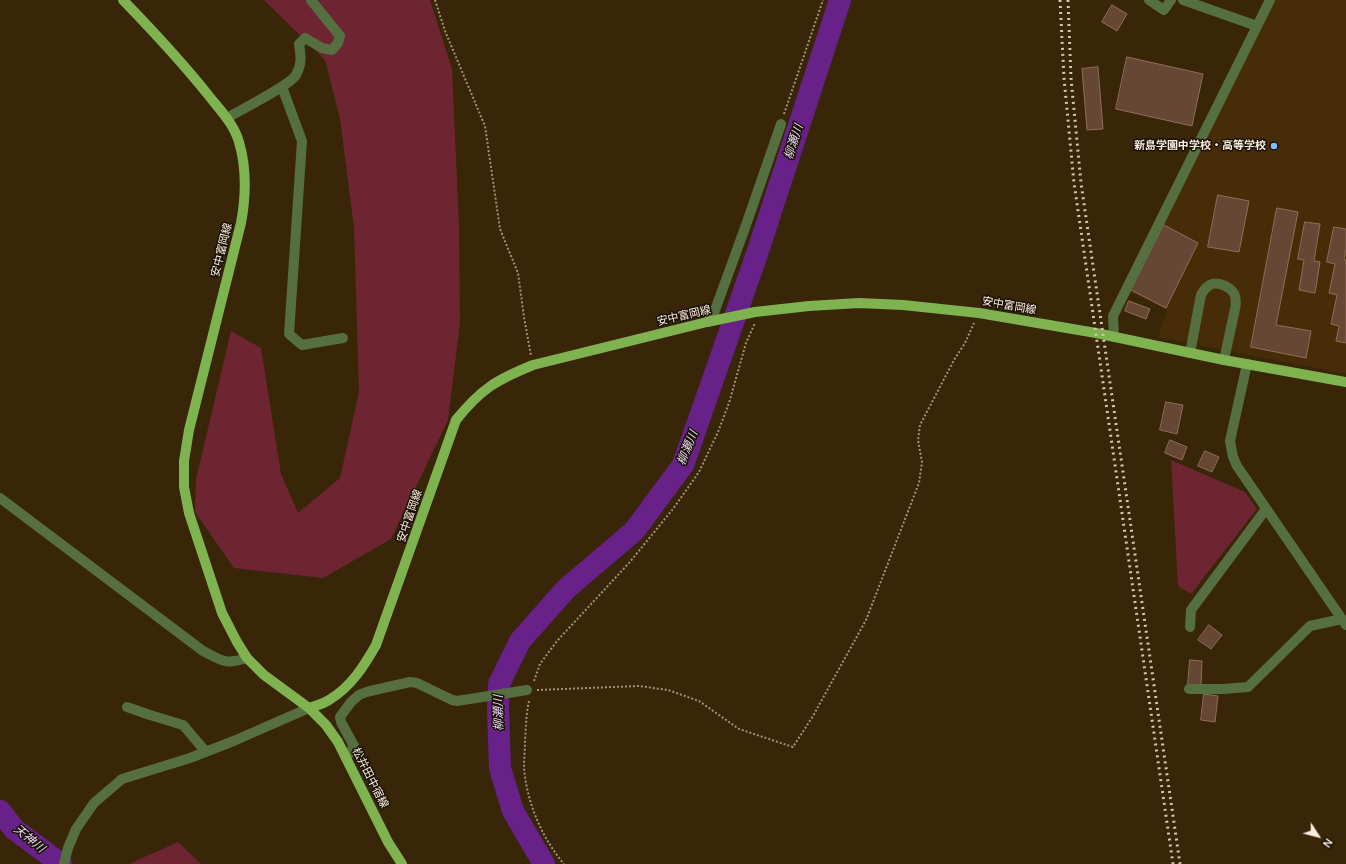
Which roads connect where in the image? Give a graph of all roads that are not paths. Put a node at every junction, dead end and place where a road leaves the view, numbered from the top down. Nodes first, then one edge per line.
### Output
1 (123, 0) edge
2 (311, 0) edge
3 (1149, 0) edge
4 (1171, 0) edge
5 (1183, 0) edge
6 (1270, 0) edge
7 (1257, 26) junction
8 (282, 86) junction
9 (227, 118) junction
10 (781, 124) road end
11 (709, 322) junction
12 (1114, 337) junction
13 (343, 338) dead end
14 (1190, 353) junction
15 (1224, 360) junction
16 (1247, 364) junction
17 (1346, 382) edge
18 (0, 498) edge
19 (1266, 509) junction
20 (1344, 622) edge
21 (1190, 627) dead end
22 (247, 658) junction
23 (1190, 689) dead end
24 (530, 690) road end
25 (127, 707) dead end
26 (309, 708) junction
27 (206, 752) junction
28 (346, 758) junction
29 (64, 864) edge
30 (402, 864) edge

1 - 9 main road, 安中富岡線
2 - 8 street
3 - 4 street
5 - 7 street
6 - 7 street
7 - 12 street
8 - 9 street
8 - 13 street
9 - 22 main road, 安中富岡線
10 - 11 street
11 - 12 main road, 安中富岡線
11 - 26 main road, 安中富岡線
12 - 14 main road, 安中富岡線
14 - 15 main road, 安中富岡線
14 - 15 street
15 - 16 main road, 安中富岡線
16 - 17 main road, 安中富岡線
16 - 19 street
18 - 22 street
19 - 20 street
19 - 21 street
20 - 23 street
22 - 26 main road, 安中富岡線
24 - 28 street
25 - 27 street
26 - 27 street
26 - 28 main road, 松井田中宿線
27 - 29 street
28 - 30 main road, 松井田中宿線

